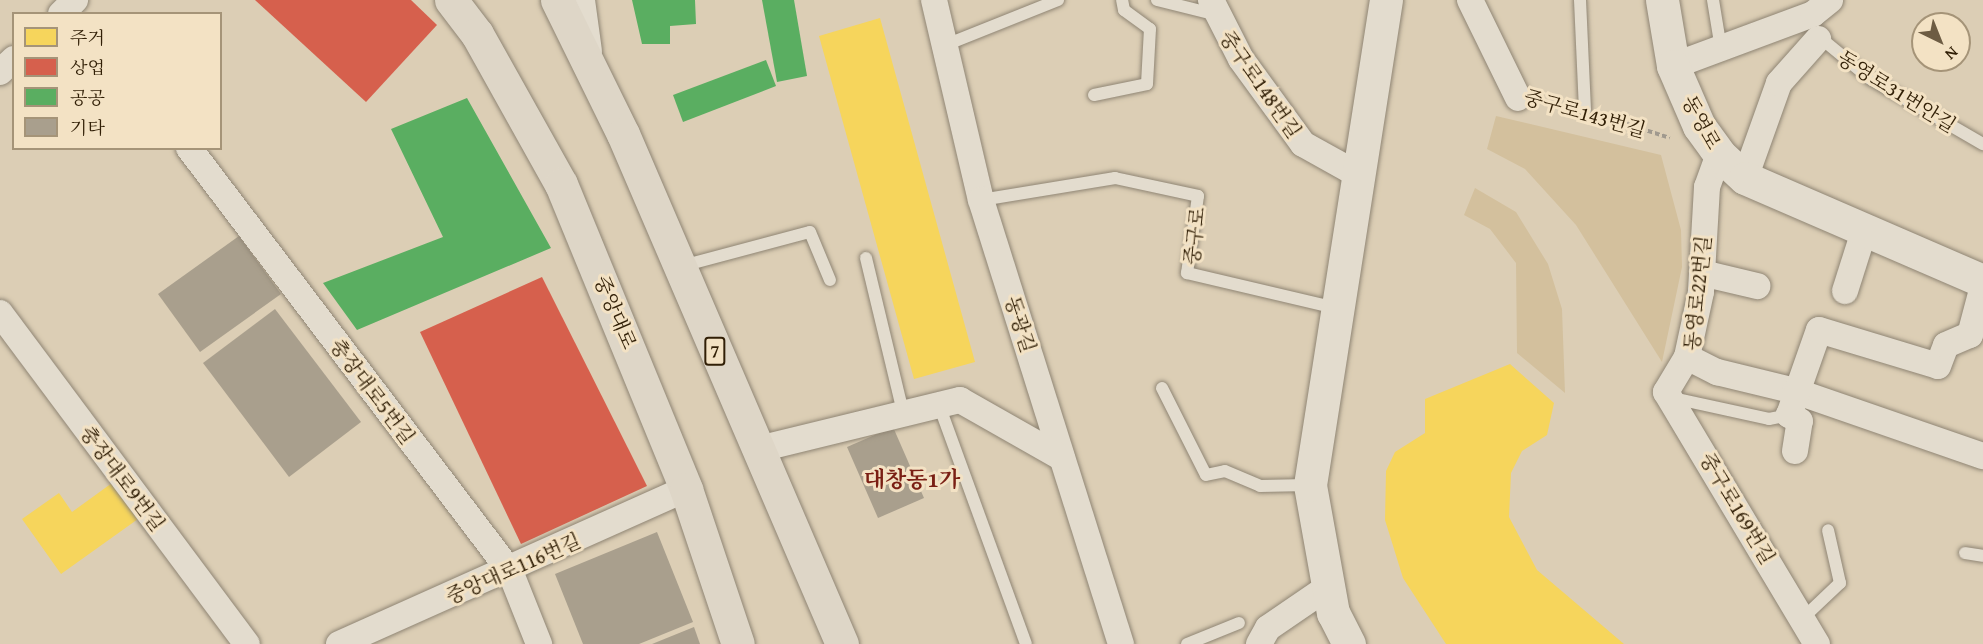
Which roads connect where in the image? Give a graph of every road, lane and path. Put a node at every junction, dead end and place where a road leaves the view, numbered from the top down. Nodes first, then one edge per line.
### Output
1 (76, 0) edge
2 (451, 0) edge
3 (557, 0) edge
4 (578, 0) edge
5 (934, 0) edge
6 (1014, 0) edge
7 (1058, 0) edge
8 (1122, 0) edge
9 (1157, 0) edge
10 (1386, 0) edge
11 (1470, 0) edge
12 (1580, 0) edge
13 (1662, 0) edge
14 (1713, 0) edge
15 (1816, 5) edge
16 (1212, 7) edge
17 (63, 12) edge
18 (85, 12) edge
19 (1016, 14) junction
20 (1818, 39) junction
21 (943, 46) junction
22 (1721, 49) junction
23 (586, 59) junction
24 (12, 61) edge
25 (1673, 66) junction
26 (0, 72) edge
27 (1094, 95) dead end
28 (1518, 98) joint
29 (1585, 110) junction
30 (1983, 144) edge
31 (191, 150) edge
32 (1719, 154) junction
33 (1357, 174) junction
34 (1745, 178) junction
35 (981, 200) junction
36 (1864, 231) junction
37 (866, 258) dead end
38 (679, 267) junction
39 (1702, 273) junction
40 (830, 280) dead end
41 (1983, 284) edge
42 (1757, 286) dead end
43 (1845, 291) dead end
44 (1337, 308) junction
45 (0, 313) edge
46 (1687, 357) junction
47 (1162, 388) dead end
48 (1673, 398) junction
49 (1792, 403) junction
50 (939, 405) junction
51 (903, 412) junction
52 (759, 449) junction
53 (1796, 451) dead end
54 (1983, 456) edge
55 (1062, 458) junction
56 (1310, 485) junction
57 (686, 489) junction
58 (1828, 530) dead end
59 (1965, 553) dead end
60 (1983, 556) edge
61 (510, 572) junction
62 (1328, 587) junction
63 (1803, 618) junction
64 (1239, 623) dead end
65 (247, 644) edge
66 (339, 644) edge
67 (539, 644) edge
68 (738, 644) edge
69 (842, 644) edge
70 (1026, 644) edge
71 (1121, 644) edge
72 (1187, 644) edge
73 (1259, 644) edge
74 (1349, 644) edge
75 (1817, 644) edge

1 - 17 street
1 - 18 street
2 - 57 main road, 중앙대로
3 - 23 main road, 7
4 - 23 main road
5 - 21 street, 동광길
6 - 19 lane
7 - 19 lane
8 - 27 lane
9 - 16 lane
10 - 33 main road
11 - 28 street, 중구로143번길
12 - 29 lane
13 - 25 main road, 동영로
14 - 22 lane
15 - 20 lane, 동영로31번안길
15 - 22 street
16 - 33 street, 중구로148번길
19 - 21 lane
20 - 30 lane, 동영로31번안길
20 - 34 street
21 - 35 street, 동광길
22 - 25 street
23 - 38 main road, 7
24 - 26 street
25 - 32 main road, 동영로
28 - 29 path, 중구로143번길
29 - 32 path, 중구로143번길
31 - 61 street, 충장대로5번길
32 - 34 main road, 동영로
32 - 39 street, 동영로22번길
33 - 44 main road
34 - 36 main road, 동영로
35 - 44 lane, 중구로
35 - 55 street, 동광길
36 - 41 main road, 동영로
36 - 43 street
37 - 51 lane
38 - 40 lane
38 - 52 main road, 7
39 - 42 street
39 - 46 street, 동영로22번길
41 - 49 street, 동영로
44 - 56 main road
45 - 65 street, 충장대로9번길
46 - 48 street
46 - 49 street, 동영로22번길
47 - 56 lane
48 - 49 lane
48 - 63 street, 중구로169번길
49 - 53 street
49 - 54 street, 동영로22번길
50 - 51 street
50 - 55 street
50 - 70 lane
51 - 52 street
52 - 69 main road, 7
55 - 71 street, 동광길
56 - 62 main road
57 - 61 street, 중앙대로116번길
57 - 68 main road, 중앙대로
58 - 63 lane
59 - 60 lane
61 - 66 street, 중앙대로116번길
61 - 67 street, 충장대로5번길
62 - 73 street
62 - 74 main road
63 - 75 street, 중구로169번길
64 - 72 lane

